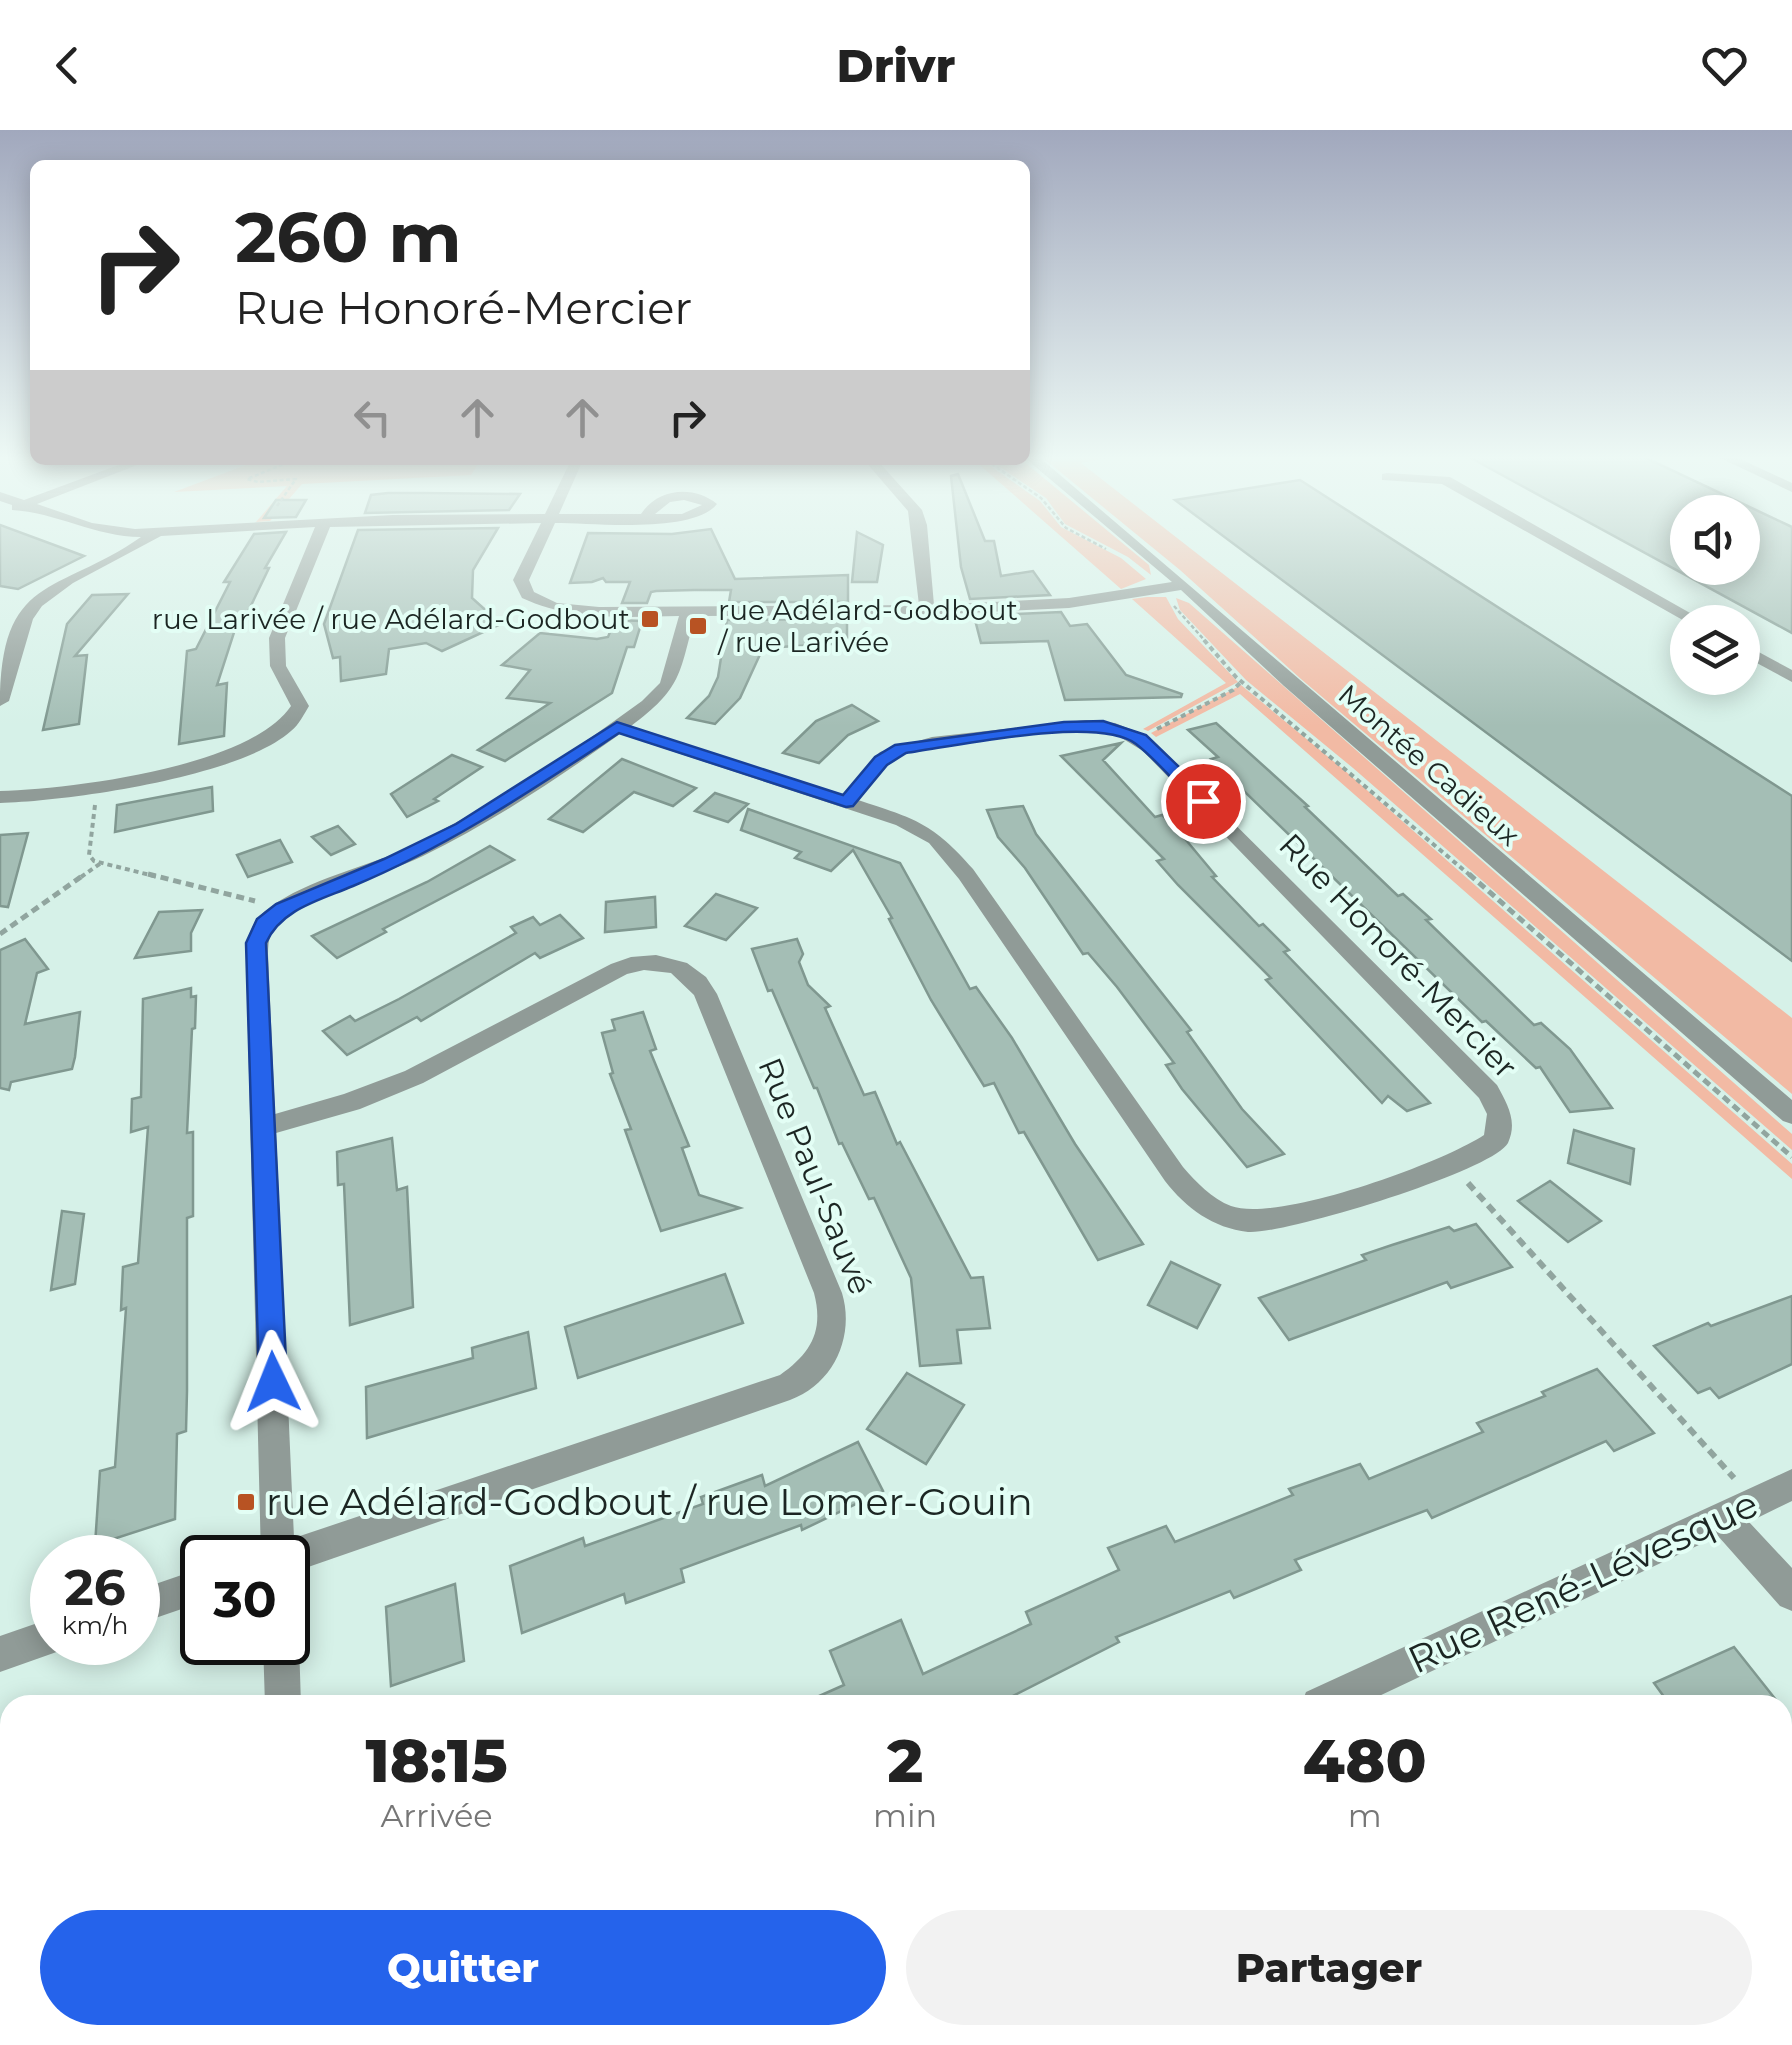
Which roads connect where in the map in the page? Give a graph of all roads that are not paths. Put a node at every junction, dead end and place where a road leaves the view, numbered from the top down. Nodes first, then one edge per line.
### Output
1 (132, 546) edge
2 (314, 546) edge
3 (536, 546) edge
4 (922, 546) edge
5 (1128, 546) edge
6 (1563, 546) edge
7 (1177, 591) junction
8 (1670, 606) edge
9 (927, 610) junction
10 (688, 612) junction
11 (1760, 658) edge
12 (1792, 677) edge
13 (0, 701) edge
14 (617, 727) junction
15 (0, 797) edge
16 (846, 802) junction
17 (1792, 1114) edge
18 (265, 1126) junction
19 (1792, 1485) edge
20 (1724, 1518) junction
21 (280, 1535) edge
22 (310, 1548) edge
23 (1792, 1594) edge
24 (30, 1644) edge
25 (0, 1654) edge
26 (282, 1665) edge
27 (283, 1695) edge
28 (1341, 1695) edge

1 - 13 street
2 - 15 street
3 - 10 street
4 - 9 street
5 - 7 street, Montée Cadieux
6 - 8 street
7 - 9 street
7 - 17 street, Montée Cadieux
9 - 10 street
10 - 14 street
11 - 12 street
14 - 16 street, Rue Honoré-Mercier
14 - 18 street
16 - 16 street, Rue Honoré-Mercier
18 - 21 street
18 - 22 street, Rue Paul-Sauvé
19 - 20 street, Rue René-Lévesque
20 - 23 street
20 - 28 street, Rue René-Lévesque
24 - 25 street
26 - 27 street

